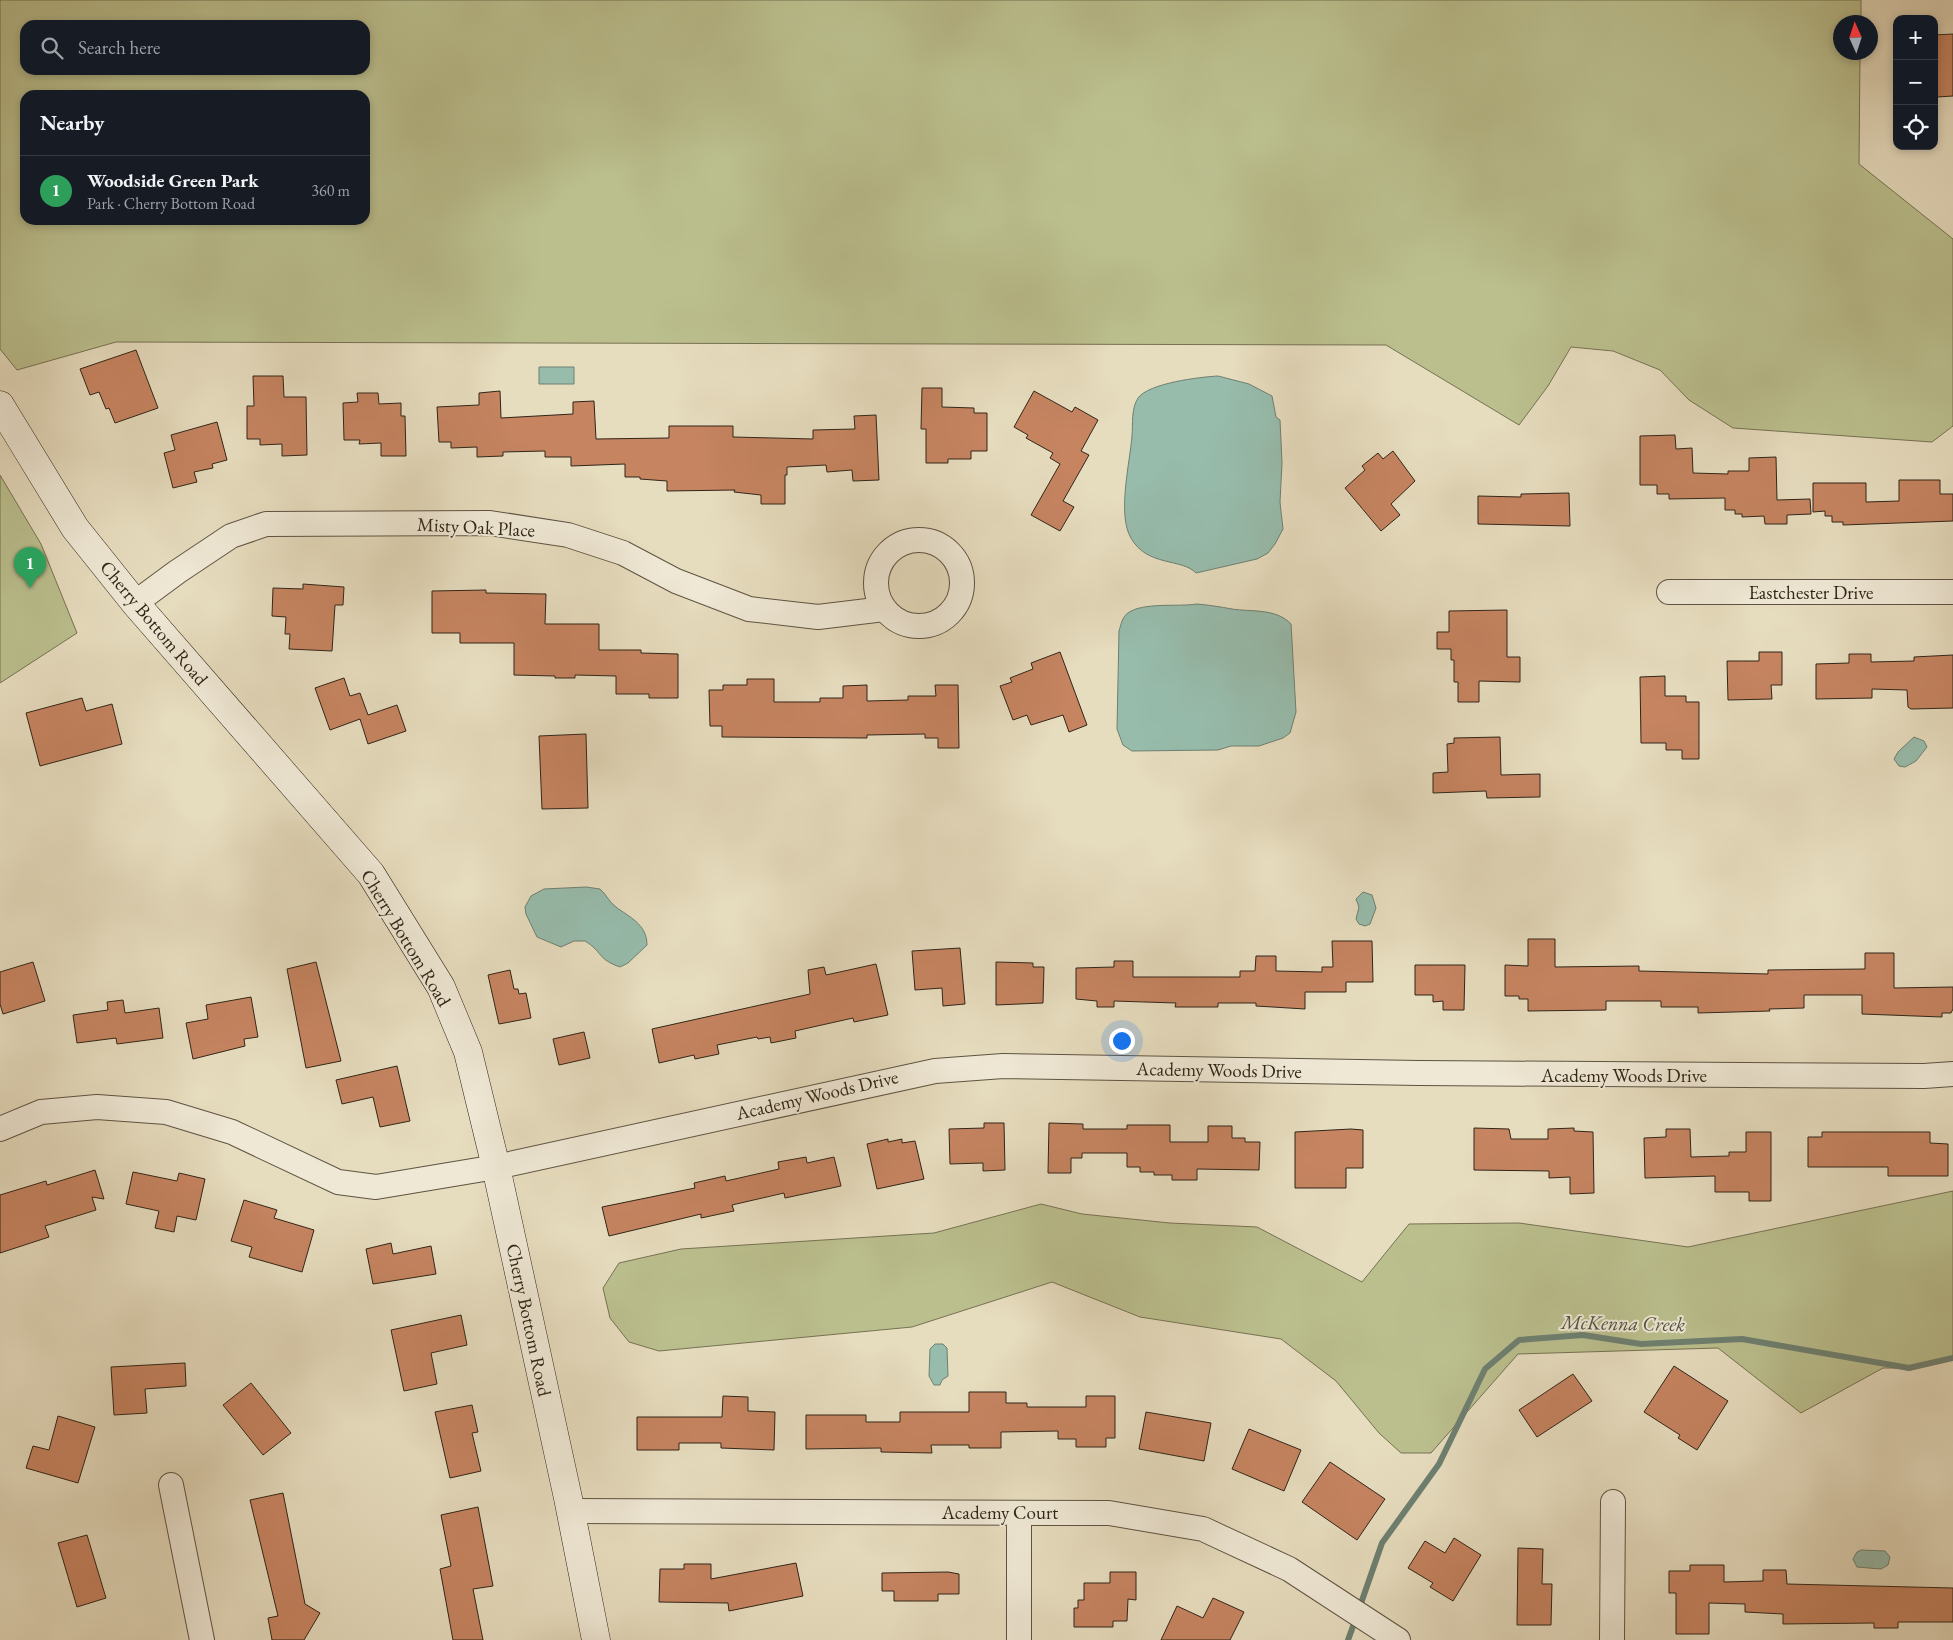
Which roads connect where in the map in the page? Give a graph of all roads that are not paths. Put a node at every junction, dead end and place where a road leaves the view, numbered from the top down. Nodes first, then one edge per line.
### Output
1 (0, 405) edge
2 (1669, 592) dead end
3 (1953, 592) edge
4 (134, 603) junction
5 (884, 609) dead end
6 (1953, 1074) edge
7 (0, 1129) edge
8 (496, 1167) junction
9 (171, 1485) dead end
10 (1613, 1502) dead end
11 (571, 1511) junction
12 (1019, 1512) junction
13 (202, 1640) edge
14 (596, 1640) edge
15 (1019, 1640) edge
16 (1398, 1640) edge
17 (1612, 1640) edge

1 - 4 main road, Cherry Bottom Road
2 - 3 street, Eastchester Drive
4 - 5 street, Misty Oak Place
4 - 8 main road, Cherry Bottom Road
6 - 8 street, Academy Woods Drive
7 - 8 street, Academy Woods Drive
8 - 11 main road, Cherry Bottom Road
9 - 13 street
10 - 17 street
11 - 12 street, Academy Court
11 - 14 main road, Cherry Bottom Road
12 - 15 street
12 - 16 street, Academy Court

